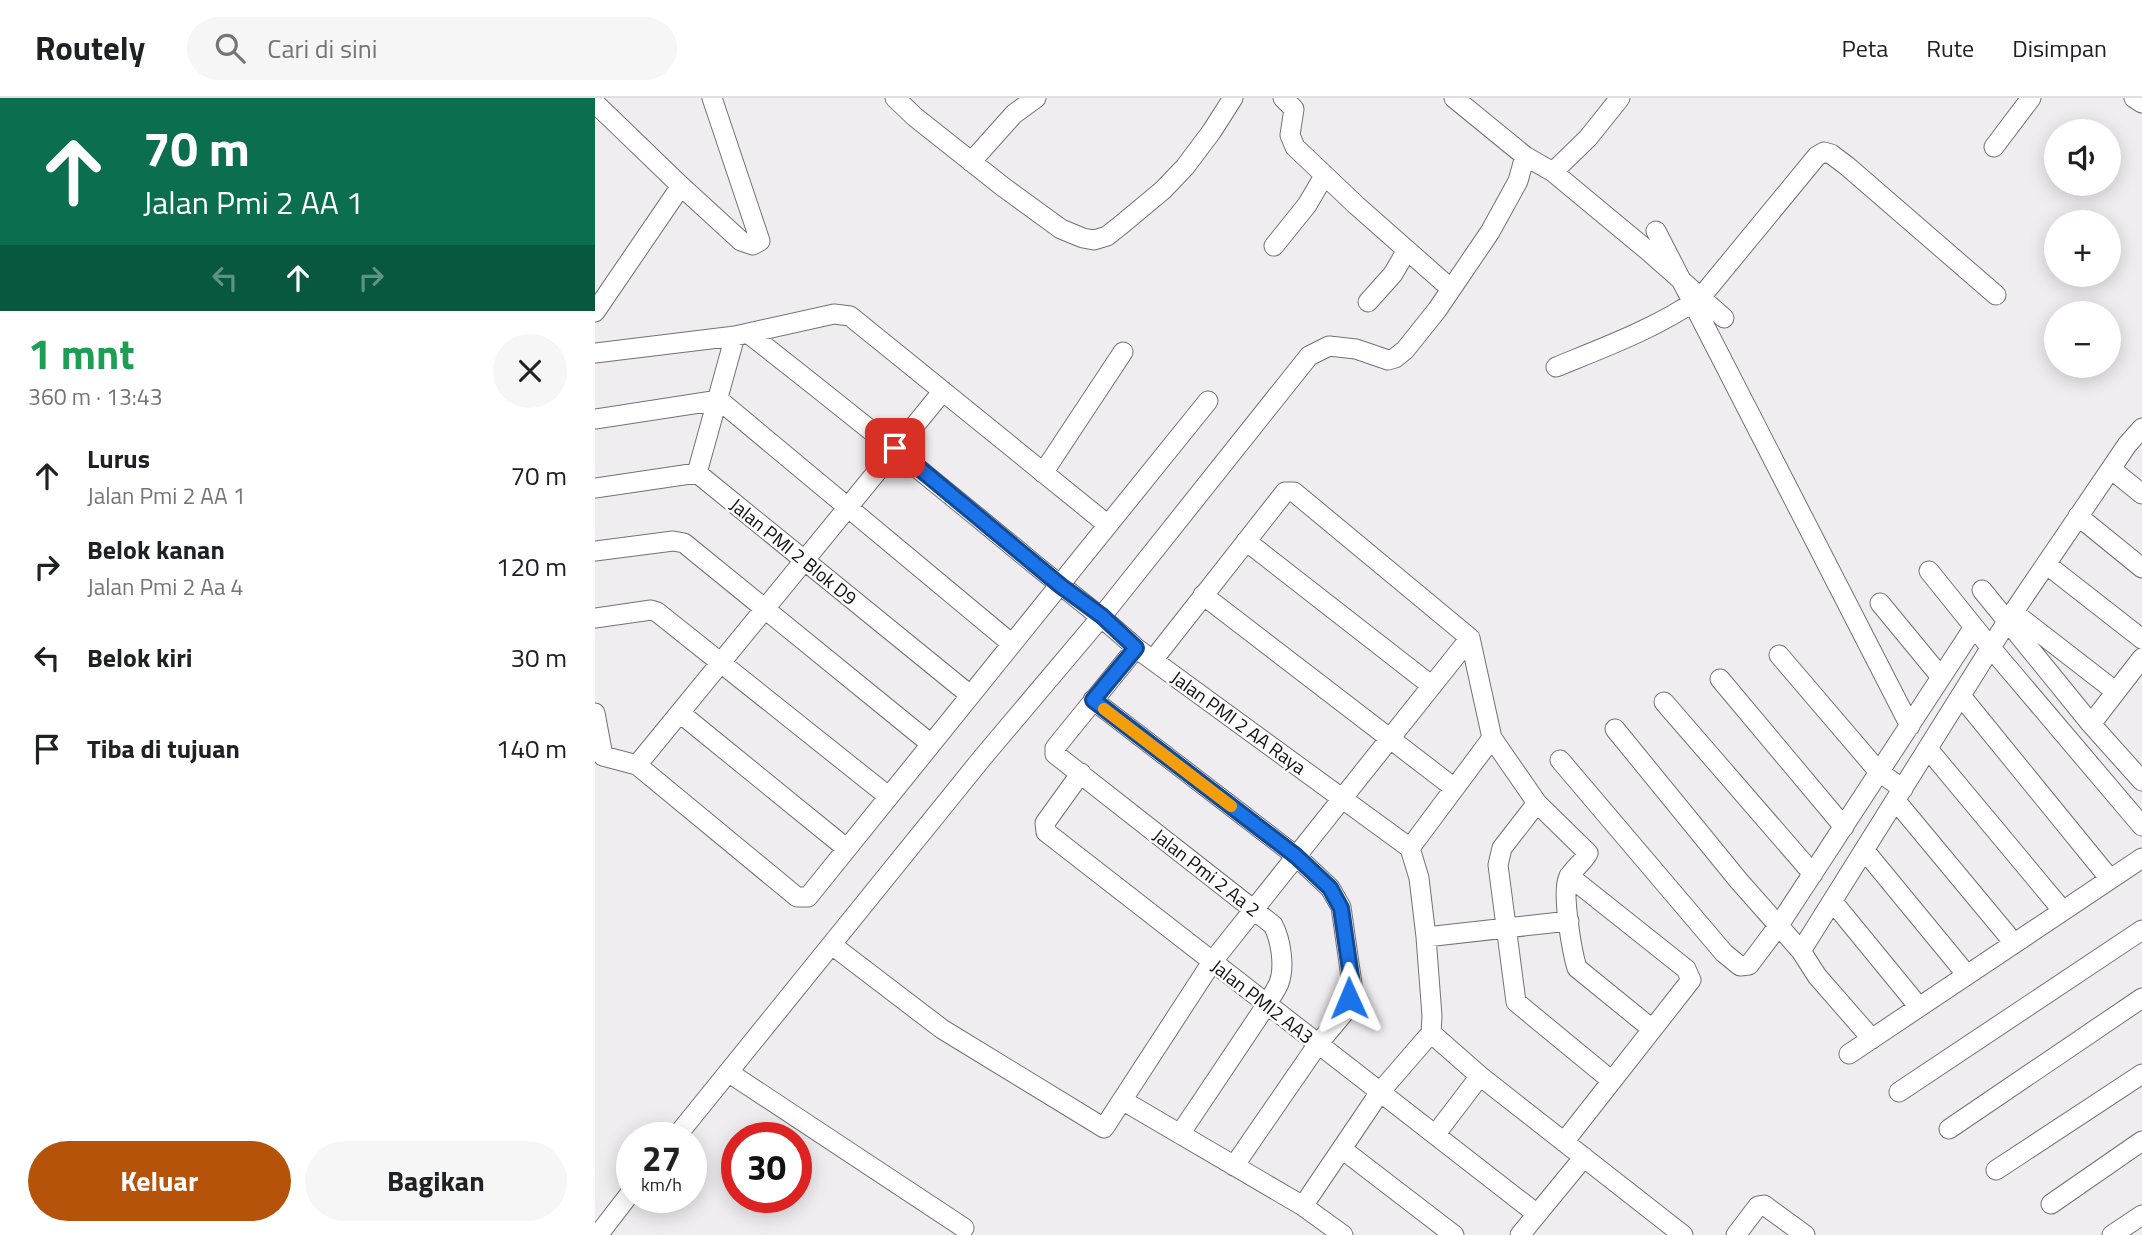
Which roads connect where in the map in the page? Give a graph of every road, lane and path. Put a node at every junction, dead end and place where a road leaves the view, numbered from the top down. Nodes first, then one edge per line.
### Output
1 (712, 98) edge
2 (895, 98) edge
3 (1036, 98) edge
4 (1233, 98) edge
5 (1283, 98) edge
6 (1454, 98) edge
7 (1620, 98) edge
8 (2031, 98) edge
9 (2134, 98) edge
10 (595, 103) edge
11 (2142, 103) edge
12 (1994, 147) dead end
13 (1525, 156) junction
14 (971, 162) junction
15 (1553, 172) junction
16 (1324, 176) junction
17 (681, 186) junction
18 (1656, 231) dead end
19 (1274, 246) dead end
20 (1407, 250) junction
21 (1450, 288) junction
22 (1996, 295) dead end
23 (1701, 297) junction
24 (1369, 302) dead end
25 (596, 310) edge
26 (1724, 318) dead end
27 (742, 335) junction
28 (595, 341) edge
29 (604, 352) edge
30 (1123, 352) dead end
31 (1556, 367) dead end
32 (943, 391) junction
33 (719, 400) junction
34 (1208, 401) dead end
35 (595, 419) edge
36 (2142, 428) edge
37 (895, 448) junction
38 (2111, 469) junction
39 (697, 473) junction
40 (1044, 473) junction
41 (595, 488) edge
42 (2142, 494) edge
43 (848, 507) junction
44 (2078, 516) junction
45 (1108, 525) junction
46 (1246, 541) junction
47 (595, 551) edge
48 (806, 559) junction
49 (2046, 564) junction
50 (2142, 568) edge
51 (1929, 571) dead end
52 (1061, 586) junction
53 (1982, 590) dead end
54 (1203, 595) junction
55 (1880, 603) dead end
56 (765, 609) junction
57 (1102, 616) junction
58 (2010, 616) junction
59 (595, 618) edge
60 (1974, 627) junction
61 (1470, 638) junction
62 (2142, 639) edge
63 (1012, 643) junction
64 (1136, 648) junction
65 (1991, 648) junction
66 (1779, 655) dead end
67 (2142, 658) edge
68 (1153, 660) junction
69 (721, 663) junction
70 (1941, 677) junction
71 (1720, 679) dead end
72 (1432, 686) junction
73 (2115, 691) junction
74 (970, 695) junction
75 (1961, 696) junction
76 (1093, 700) junction
77 (1664, 702) dead end
78 (595, 713) edge
79 (680, 713) junction
80 (2091, 724) junction
81 (1910, 726) junction
82 (1615, 729) dead end
83 (1492, 738) junction
84 (1390, 739) junction
85 (931, 744) junction
86 (1928, 749) junction
87 (599, 757) edge
88 (1560, 760) dead end
89 (637, 765) junction
90 (2138, 768) edge
91 (1879, 772) junction
92 (1081, 773) junction
93 (1453, 787) junction
94 (1900, 795) junction
95 (888, 796) junction
96 (1342, 797) junction
97 (1537, 803) junction
98 (2142, 826) edge
99 (1844, 827) junction
100 (846, 848) junction
101 (1410, 848) junction
102 (1865, 851) junction
103 (1296, 856) junction
104 (2142, 858) edge
105 (1812, 874) junction
106 (1569, 876) junction
107 (2110, 879) junction
108 (1833, 902) junction
109 (1254, 909) junction
110 (2063, 911) junction
111 (1569, 921) junction
112 (1779, 925) junction
113 (1504, 927) junction
114 (2142, 930) edge
115 (1426, 937) junction
116 (2014, 943) junction
117 (832, 945) junction
118 (1801, 951) junction
119 (1212, 962) junction
120 (1967, 975) junction
121 (2142, 998) edge
122 (1267, 1004) junction
123 (1919, 1007) junction
124 (1652, 1029) junction
125 (1431, 1033) junction
126 (1872, 1039) junction
127 (1318, 1044) junction
128 (1849, 1054) dead end
129 (728, 1072) junction
130 (2142, 1074) edge
131 (1480, 1076) junction
132 (1612, 1081) junction
133 (1380, 1092) junction
134 (1899, 1092) dead end
135 (1122, 1100) junction
136 (688, 1122) edge
137 (1949, 1129) dead end
138 (1180, 1134) junction
139 (1435, 1135) junction
140 (2142, 1141) edge
141 (1564, 1142) junction
142 (1342, 1149) junction
143 (1584, 1157) junction
144 (1234, 1166) junction
145 (1996, 1170) dead end
146 (2051, 1205) dead end
147 (1303, 1206) junction
148 (616, 1212) edge
149 (1537, 1214) junction
150 (2142, 1215) edge
151 (964, 1228) dead end
152 (598, 1235) edge
153 (1343, 1235) edge
154 (1454, 1235) edge
155 (1520, 1235) edge
156 (1683, 1235) edge
157 (1735, 1235) edge
158 (1805, 1235) edge
159 (2112, 1235) edge

1 - 17 street
2 - 14 street
3 - 14 street
4 - 14 street
5 - 16 street
6 - 13 street
7 - 15 street
8 - 12 street
9 - 11 street
10 - 17 street
13 - 15 street
13 - 21 street
15 - 23 street
16 - 19 street
16 - 20 street
17 - 25 street
18 - 81 street
20 - 21 street
20 - 24 street
21 - 57 street
22 - 23 street
23 - 26 street
23 - 31 street
27 - 29 street
27 - 32 street
27 - 33 street
27 - 37 street, Jalan PMI 2 AA Raya
28 - 29 street
30 - 40 street
32 - 37 street
32 - 40 street
33 - 35 street
33 - 39 street
33 - 43 street
34 - 45 street
36 - 38 street
37 - 43 street
37 - 52 street, Jalan PMI 2 AA Raya
38 - 42 street
38 - 44 street
39 - 41 street
39 - 48 street, Jalan PMI 2 Blok D9
40 - 45 street
43 - 48 street
43 - 63 street
44 - 49 street
44 - 50 street
45 - 52 street
46 - 54 street
46 - 61 street
46 - 72 street
47 - 56 street
48 - 56 street
48 - 74 street, Jalan PMI 2 Blok D9
49 - 58 street
49 - 62 street
51 - 60 street
52 - 57 street, Jalan PMI 2 AA Raya
52 - 63 street
53 - 58 street
54 - 68 street
54 - 84 street
55 - 70 street
56 - 69 street
56 - 85 street
57 - 64 street, Jalan PMI 2 AA Raya
57 - 117 street
58 - 65 street
58 - 73 street
58 - 80 street
59 - 69 street
60 - 65 street
60 - 70 street
61 - 72 street
61 - 83 street
63 - 74 street
64 - 68 street, Jalan PMI 2 AA Raya
64 - 76 street
65 - 75 street
65 - 98 street
66 - 91 street
67 - 73 street
68 - 96 street, Jalan PMI 2 AA Raya
69 - 79 street
69 - 95 street
70 - 81 street
71 - 99 street
72 - 84 street
73 - 80 street
74 - 85 street
75 - 86 street
75 - 107 street
76 - 92 street, Jalan Pmi 2 Aa 2
76 - 103 street
77 - 105 street
78 - 87 street
79 - 89 street
79 - 100 street
80 - 90 street
81 - 91 street
82 - 112 street
83 - 93 street
83 - 97 street
84 - 93 street
84 - 96 street
85 - 95 street
86 - 94 street
86 - 110 street
87 - 89 street
88 - 112 street
89 - 100 street
91 - 94 street
91 - 99 street
92 - 109 street, Jalan Pmi 2 Aa 2
92 - 119 street, Jalan PMI2 AA3
93 - 101 street
94 - 102 street
94 - 116 street
95 - 100 street
96 - 101 street, Jalan PMI 2 AA Raya
96 - 103 street
97 - 106 street
97 - 113 street
99 - 105 street
101 - 115 street
102 - 108 street
102 - 120 street
103 - 109 street
103 - 127 street
104 - 107 street
105 - 112 street
106 - 111 street
106 - 124 street
107 - 110 street
108 - 118 street
108 - 123 street
109 - 119 street
109 - 122 street, Jalan Pmi 2 Aa 2
110 - 116 street
111 - 113 street
111 - 124 street
112 - 118 street
113 - 115 street
113 - 132 street
114 - 134 street
115 - 125 street
116 - 120 street
117 - 129 street
117 - 135 street
118 - 126 street
119 - 122 street, Jalan PMI2 AA3
119 - 135 street
120 - 123 street
121 - 137 street
122 - 127 street, Jalan PMI2 AA3
122 - 138 street, Jalan Pmi 2 Aa 2
123 - 126 street
124 - 132 street
125 - 131 street
125 - 133 street
126 - 128 street
127 - 133 street, Jalan PMI2 AA3
127 - 144 street
129 - 136 street
129 - 151 street
130 - 145 street
131 - 139 street
131 - 141 street
132 - 141 street
133 - 139 street, Jalan PMI2 AA3
133 - 142 street
135 - 138 street
138 - 144 street
139 - 149 street, Jalan PMI2 AA3
140 - 146 street
141 - 143 street
142 - 147 street
142 - 154 street
143 - 149 street
143 - 156 street
144 - 147 street
147 - 153 street
148 - 152 street
149 - 155 street
150 - 159 street
157 - 158 street

